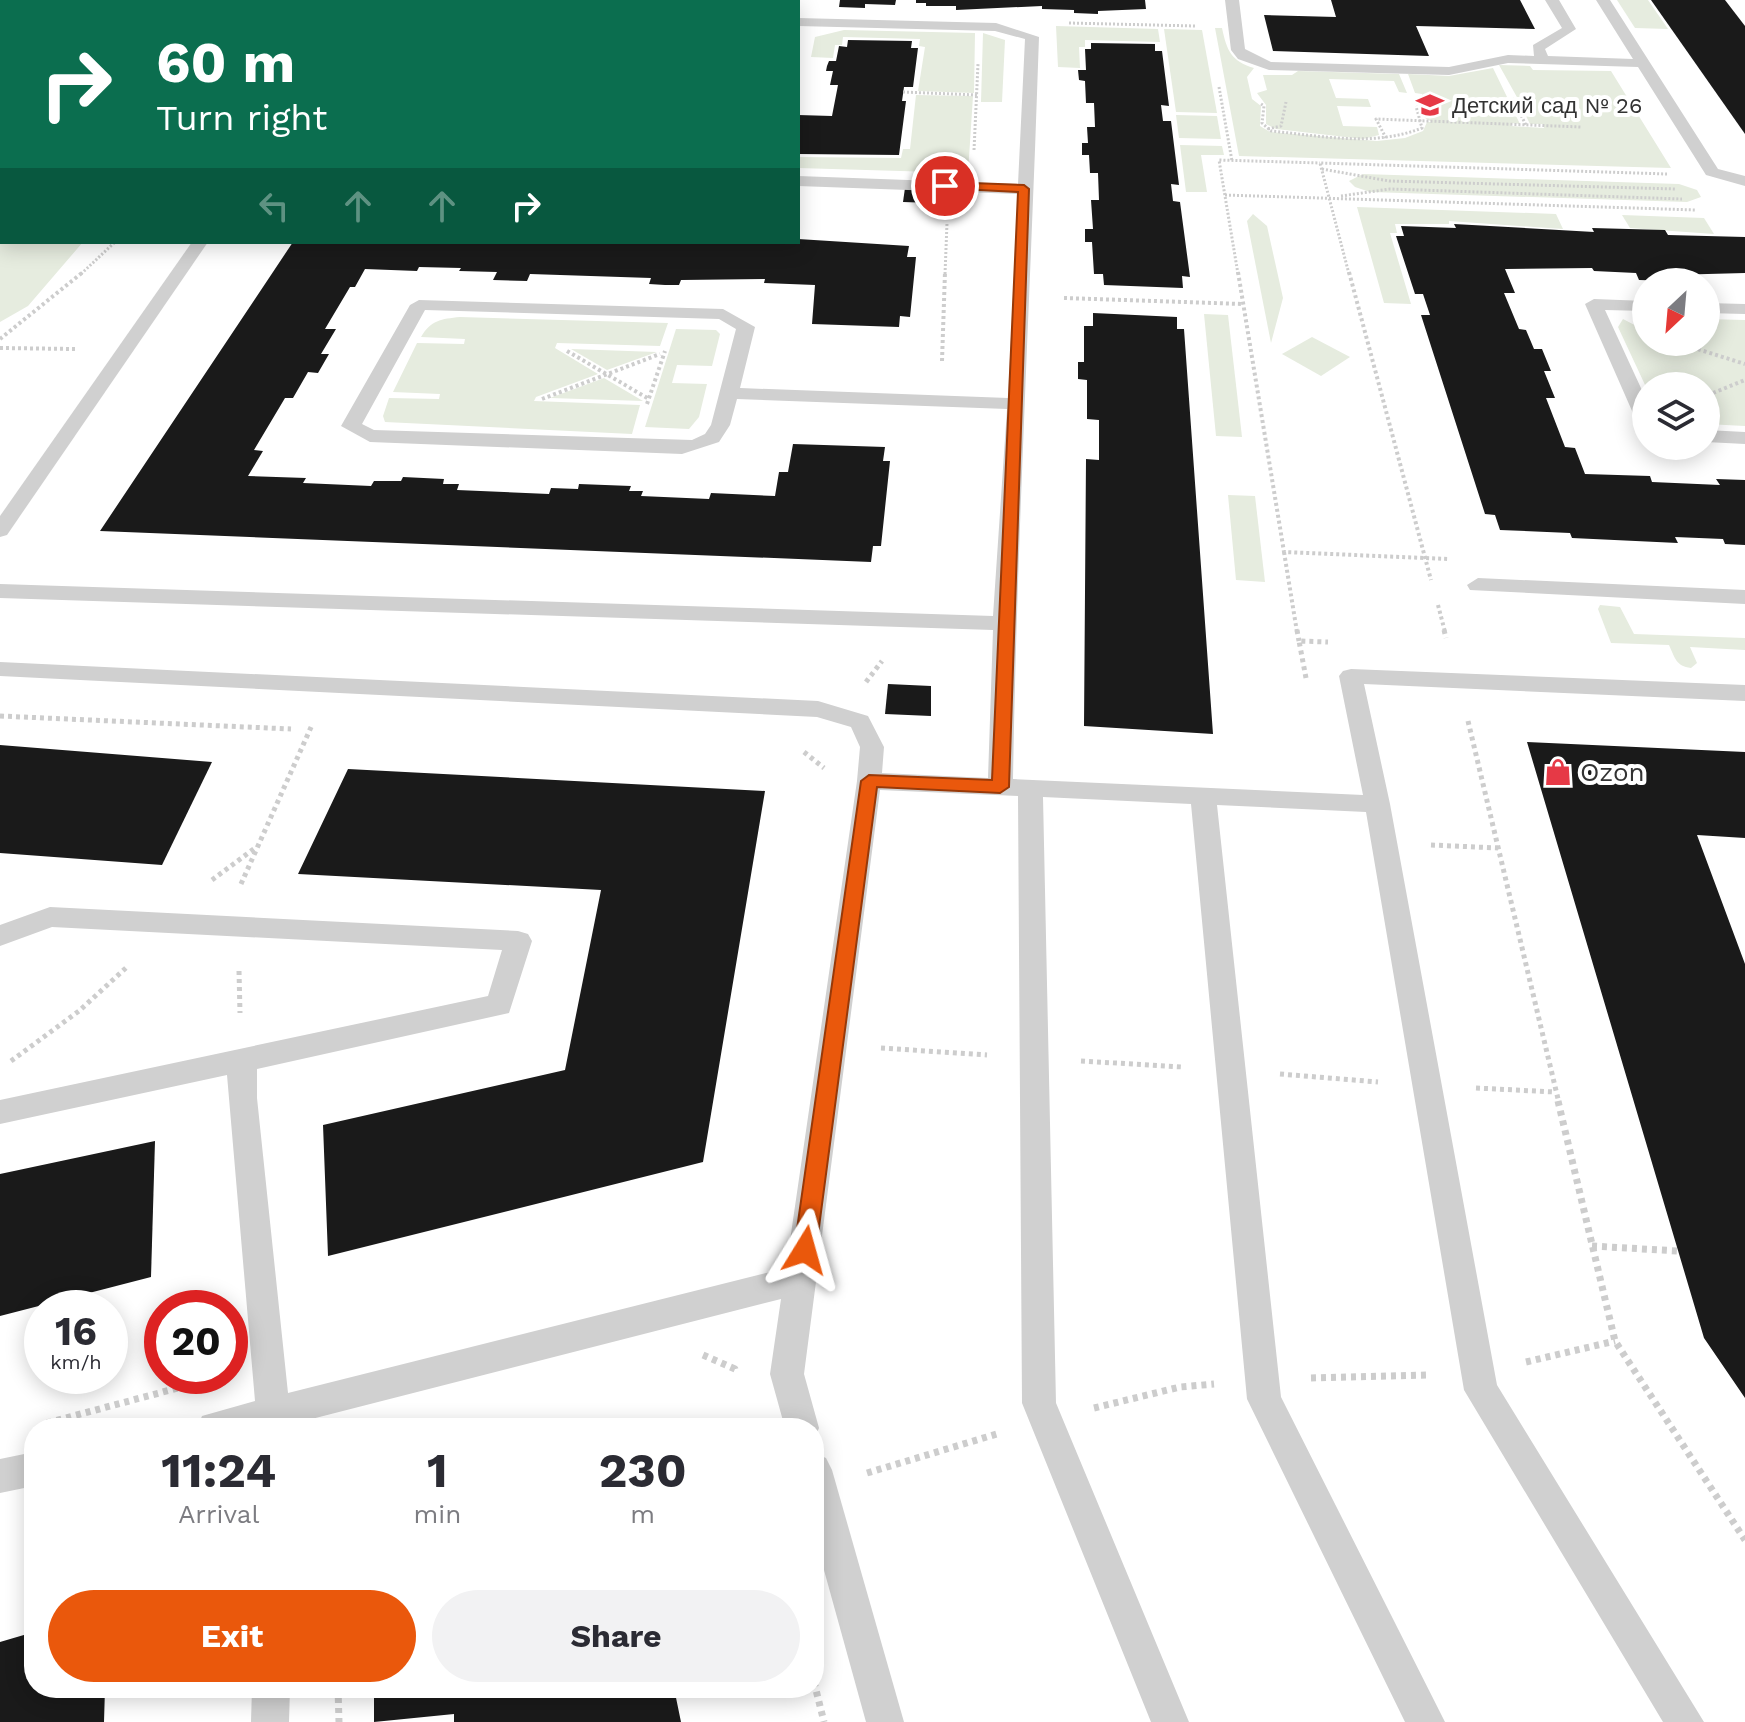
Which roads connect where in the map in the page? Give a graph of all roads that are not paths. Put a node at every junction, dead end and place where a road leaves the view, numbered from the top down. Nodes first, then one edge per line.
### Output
1 (1232, 0) edge
2 (1552, 0) edge
3 (1603, 0) edge
4 (800, 22) edge
5 (1542, 58) junction
6 (1643, 63) junction
7 (800, 181) edge
8 (1745, 181) edge
9 (1024, 189) junction
10 (199, 244) edge
11 (1632, 305) edge
12 (1720, 308) edge
13 (1745, 309) edge
14 (1632, 389) edge
15 (729, 393) junction
16 (1017, 404) junction
17 (1720, 437) edge
18 (1745, 438) edge
19 (0, 531) edge
20 (1478, 585) dead end
21 (0, 591) edge
22 (1745, 597) edge
23 (1004, 623) junction
24 (0, 669) edge
25 (1745, 693) edge
26 (869, 781) junction
27 (1015, 787) junction
28 (1203, 796) junction
29 (1377, 804) junction
30 (0, 936) edge
31 (242, 1062) junction
32 (0, 1112) edge
33 (801, 1279) junction
34 (274, 1418) edge
35 (285, 1418) edge
36 (799, 1418) edge
37 (24, 1471) edge
38 (0, 1476) edge
39 (824, 1505) edge
40 (271, 1698) edge
41 (270, 1722) edge
42 (885, 1722) edge
43 (1170, 1722) edge
44 (1426, 1722) edge
45 (1685, 1722) edge

1 - 5 lane
2 - 5 lane
3 - 6 lane
4 - 9 lane
5 - 6 lane
6 - 8 lane
7 - 9 lane
9 - 16 lane
10 - 19 lane
11 - 14 lane
12 - 13 lane
15 - 15 lane
15 - 16 lane
16 - 23 lane
17 - 18 lane
20 - 22 lane
21 - 23 lane
23 - 27 lane
24 - 26 lane
25 - 29 lane
26 - 27 lane
26 - 33 lane
27 - 28 lane
27 - 43 lane
28 - 29 lane
28 - 44 lane
29 - 45 lane
30 - 31 lane
31 - 32 lane
31 - 34 lane
33 - 35 lane
33 - 36 lane
37 - 38 lane
39 - 42 lane
40 - 41 lane

